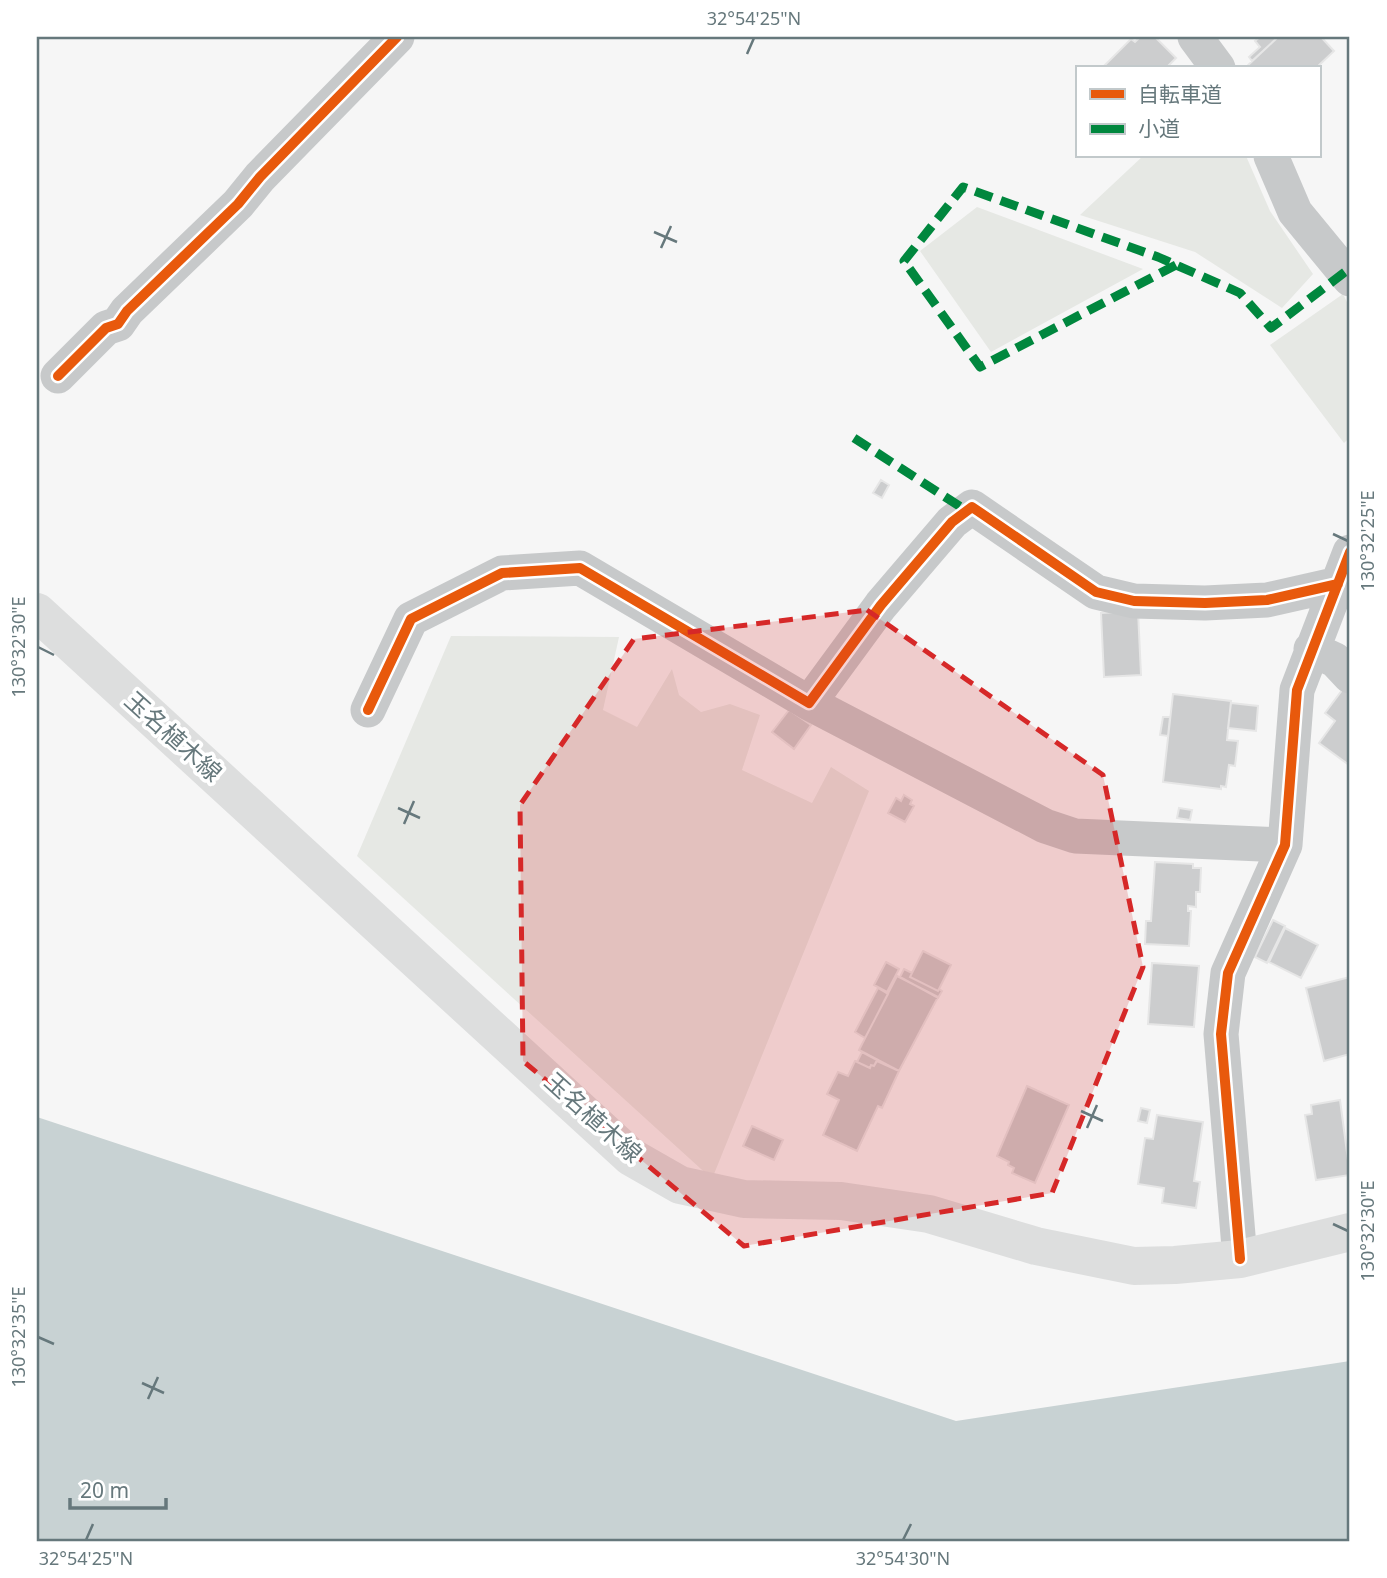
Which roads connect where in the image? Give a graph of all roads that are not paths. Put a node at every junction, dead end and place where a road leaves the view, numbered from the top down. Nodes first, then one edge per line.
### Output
1 (397, 37) edge
2 (1195, 37) edge
3 (1217, 66) edge
4 (1273, 158) edge
5 (1350, 279) edge
6 (58, 376) dead end
7 (1350, 552) edge
8 (1339, 584) junction
9 (37, 612) edge
10 (1311, 649) junction
11 (1350, 676) edge
12 (808, 704) junction
13 (368, 710) dead end
14 (1285, 845) junction
15 (1350, 1232) edge
16 (1240, 1259) junction

1 - 6 street
2 - 3 street
4 - 5 street
7 - 8 street
8 - 10 street
8 - 12 street
9 - 16 main road, 玉名植木線
10 - 11 street
10 - 14 street
12 - 13 street
12 - 14 street
14 - 16 street
15 - 16 main road, 玉名植木線

